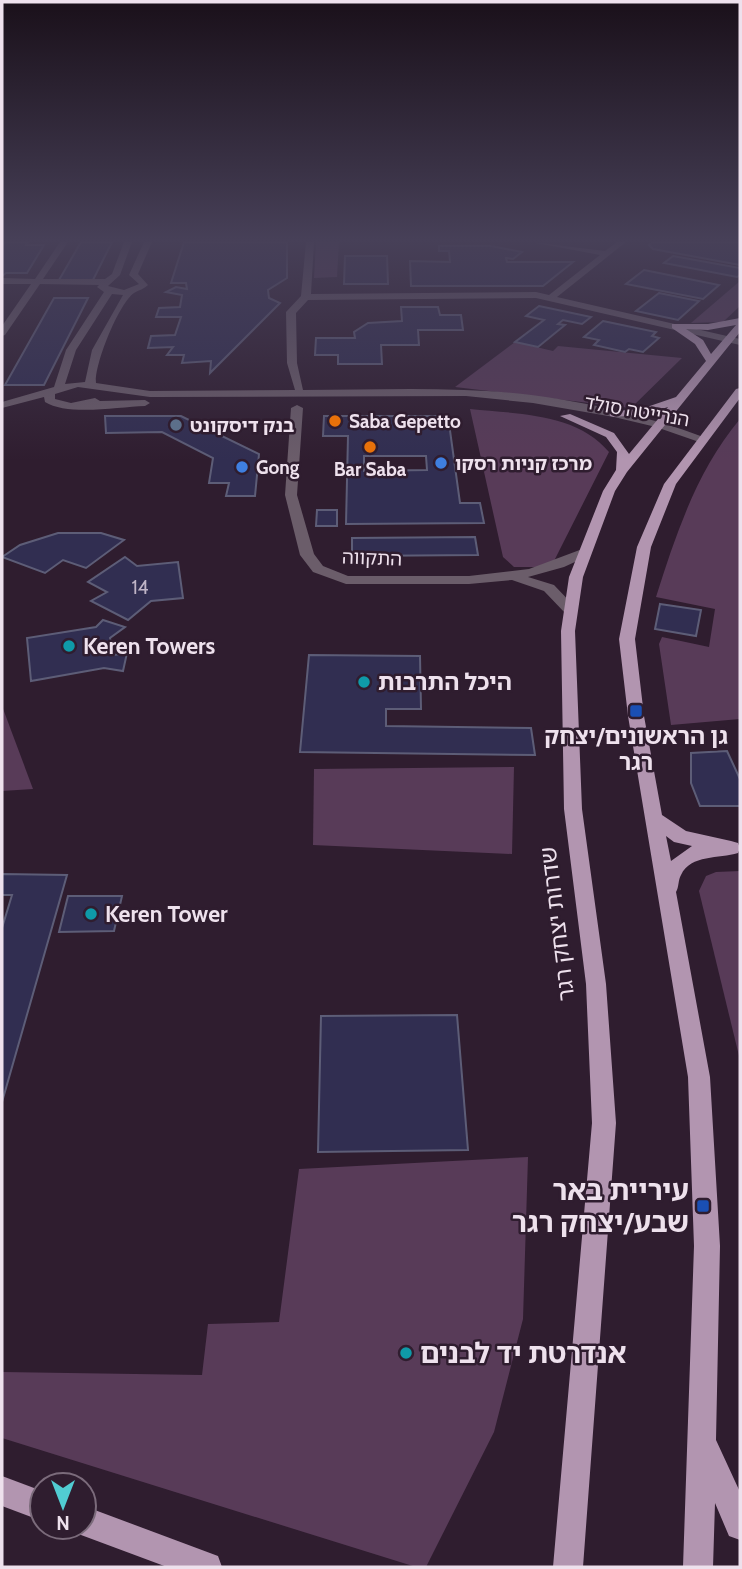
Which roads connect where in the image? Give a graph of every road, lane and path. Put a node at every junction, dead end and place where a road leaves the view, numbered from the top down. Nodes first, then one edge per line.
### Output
1 (14, 315) edge
2 (91, 315) edge
3 (117, 315) edge
4 (291, 315) edge
5 (629, 315) edge
6 (740, 323) edge
7 (675, 326) junction
8 (2, 333) edge
9 (728, 339) junction
10 (740, 342) edge
11 (711, 362) junction
12 (95, 386) junction
13 (299, 388) dead end
14 (55, 390) junction
15 (740, 391) edge
16 (680, 399) junction
17 (5, 404) edge
18 (59, 405) junction
19 (85, 405) junction
20 (297, 408) dead end
21 (2, 413) edge
22 (614, 414) junction
23 (566, 416) junction
24 (655, 429) junction
25 (702, 440) junction
26 (622, 470) junction
27 (585, 552) junction
28 (511, 577) junction
29 (571, 611) junction
30 (653, 818) junction
31 (736, 848) edge
32 (668, 898) junction
33 (702, 1441) junction
34 (2, 1491) edge
35 (28, 1501) edge
36 (740, 1525) edge
37 (98, 1526) edge
38 (207, 1567) edge
39 (568, 1567) edge
40 (698, 1567) edge

1 - 8 street
2 - 14 street
3 - 12 street
4 - 13 street
5 - 7 street
6 - 7 main road
6 - 9 main road, שדרות יצחק רגר
7 - 9 street
7 - 11 main road
9 - 10 street
9 - 11 main road, שדרות יצחק רגר
11 - 16 main road, שדרות יצחק רגר
12 - 14 street, הנרייטה סולד
12 - 19 street
12 - 22 street, הנרייטה סולד
14 - 17 street
14 - 18 street
15 - 25 main road
16 - 22 main road
16 - 24 main road, שדרות יצחק רגר
18 - 19 street, הנרייטה סולד
18 - 21 street
19 - 23 street, הנרייטה סולד
20 - 28 street, התקווה
22 - 24 street, הנרייטה סולד
23 - 24 street, הנרייטה סולד
23 - 26 main road
24 - 25 street, הנרייטה סולד
24 - 26 main road, שדרות יצחק רגר
25 - 30 main road
26 - 27 main road, שדרות יצחק רגר
27 - 28 street, התקווה
27 - 29 main road, שדרות יצחק רגר
28 - 29 street, התקווה
29 - 39 main road, שדרות יצחק רגר
30 - 31 main road
30 - 32 main road
31 - 32 main road
32 - 33 main road
33 - 36 main road
33 - 40 main road
34 - 35 main road
37 - 38 main road

